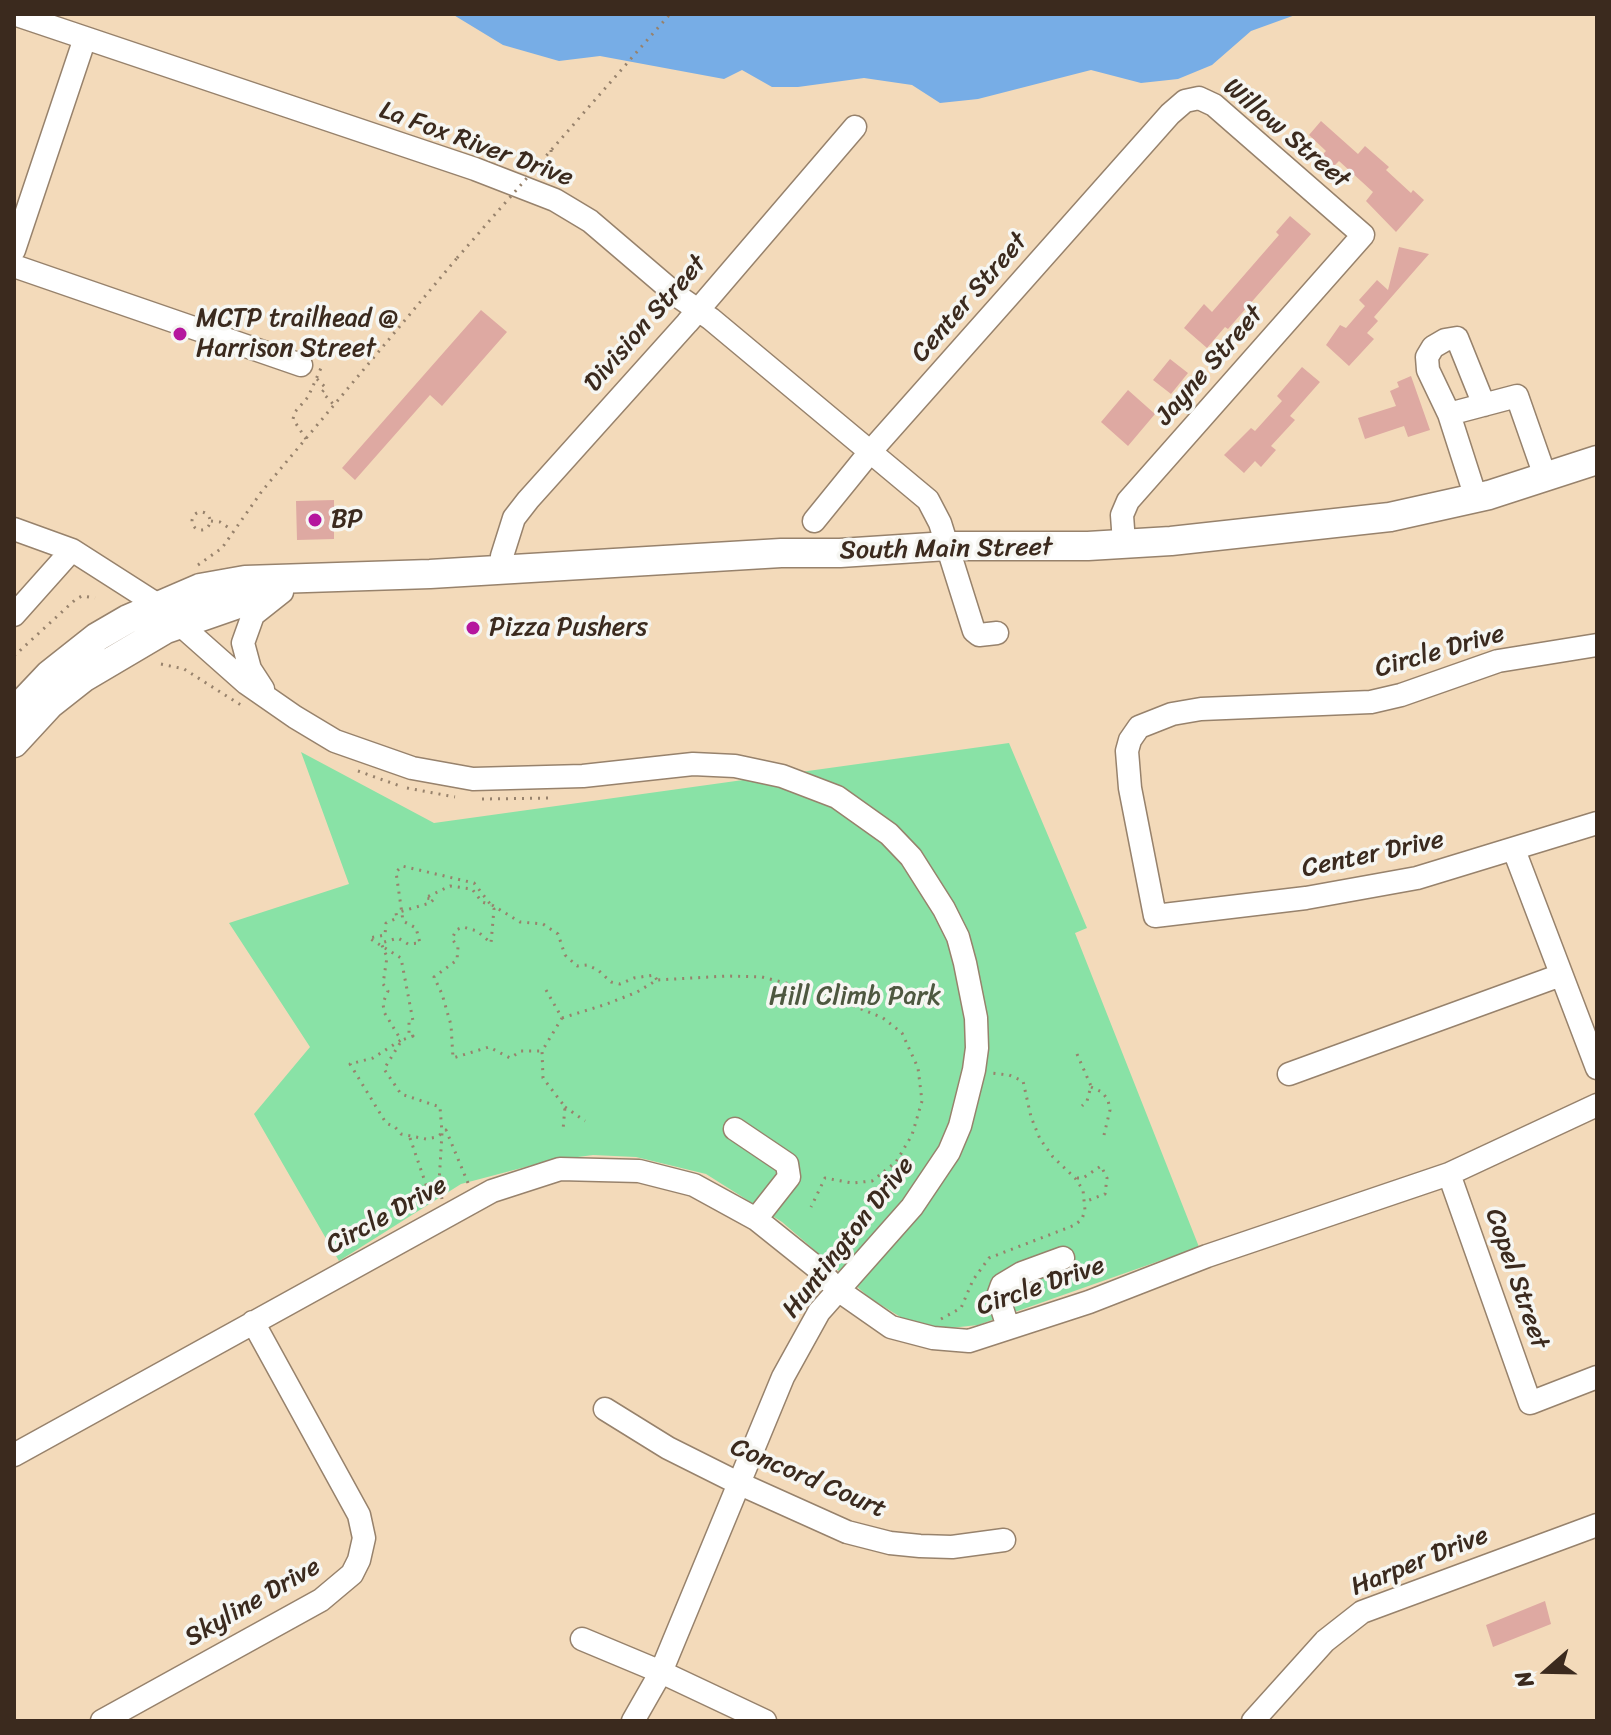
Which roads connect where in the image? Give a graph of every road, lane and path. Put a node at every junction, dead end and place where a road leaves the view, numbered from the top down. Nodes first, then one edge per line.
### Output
1 (14, 14) edge
2 (670, 14) edge
3 (85, 38) junction
4 (1170, 114) joint
5 (855, 127) dead end
6 (551, 150) junction
7 (555, 200) junction
8 (1363, 235) joint
9 (14, 250) edge
10 (14, 266) edge
11 (697, 309) junction
12 (311, 369) junction
13 (334, 405) junction
14 (1484, 405) junction
15 (1449, 414) junction
16 (306, 439) junction
17 (870, 452) junction
18 (1597, 460) edge
19 (1545, 476) junction
20 (1476, 498) junction
21 (210, 521) junction
22 (814, 521) dead end
23 (14, 529) edge
24 (232, 530) junction
25 (1124, 543) junction
26 (947, 546) junction
27 (72, 550) junction
28 (191, 568) dead end
29 (502, 569) junction
30 (295, 578) junction
31 (95, 598) dead end
32 (158, 605) junction
33 (14, 615) edge
34 (181, 624) junction
35 (997, 633) dead end
36 (1597, 645) edge
37 (14, 656) edge
38 (161, 664) dead end
39 (261, 705) junction
40 (14, 712) edge
41 (14, 743) edge
42 (346, 765) dead end
43 (461, 797) dead end
44 (558, 797) dead end
45 (473, 799) dead end
46 (1597, 823) edge
47 (1514, 850) junction
48 (491, 904) junction
49 (402, 910) junction
50 (1155, 916) joint
51 (383, 946) junction
52 (1561, 975) junction
53 (657, 980) junction
54 (546, 990) dead end
55 (562, 1018) junction
56 (542, 1051) junction
57 (1077, 1054) dead end
58 (1597, 1068) edge
59 (988, 1072) dead end
60 (1289, 1074) dead end
61 (1091, 1087) junction
62 (1597, 1105) edge
63 (1082, 1106) dead end
64 (565, 1107) junction
65 (585, 1121) dead end
66 (735, 1129) dead end
67 (563, 1130) dead end
68 (442, 1133) junction
69 (1104, 1135) dead end
70 (410, 1137) junction
71 (1449, 1174) junction
72 (1075, 1178) junction
73 (469, 1187) dead end
74 (443, 1201) dead end
75 (1084, 1202) junction
76 (434, 1206) dead end
77 (811, 1207) dead end
78 (756, 1219) junction
79 (1063, 1258) dead end
80 (838, 1290) junction
81 (939, 1320) dead end
82 (253, 1322) junction
83 (1008, 1327) junction
84 (1597, 1377) edge
85 (605, 1409) dead end
86 (14, 1455) edge
87 (738, 1483) junction
88 (1597, 1525) edge
89 (1004, 1540) dead end
90 (582, 1639) dead end
91 (661, 1672) junction
92 (102, 1721) edge
93 (633, 1721) edge
94 (765, 1721) edge
95 (1253, 1721) edge

1 - 3 street, La Fox River Drive
2 - 6 path, bridge
3 - 7 street, La Fox River Drive
3 - 9 street
4 - 8 street, Willow Street
4 - 17 street, Center Street
5 - 11 street, Division Street
6 - 7 path
6 - 13 path, bridge
7 - 11 street, La Fox River Drive
8 - 25 street, Jayne Street
10 - 12 street
11 - 17 street, La Fox River Drive
11 - 29 street, Division Street
12 - 13 path
12 - 16 path
13 - 16 path
14 - 15 street
14 - 15 street
14 - 19 street
15 - 20 street
16 - 24 path
17 - 22 street, Center Street
17 - 26 street, La Fox River Drive
18 - 19 main road, South Main Street
19 - 20 main road, South Main Street
20 - 25 main road, South Main Street
21 - 21 path
21 - 24 path
23 - 27 street
24 - 28 path
25 - 26 main road, South Main Street
26 - 29 main road, South Main Street
26 - 35 street, La Fox River Drive
27 - 32 street
27 - 33 street
29 - 30 main road, South Main Street
30 - 32 main road, South Main Street
30 - 34 main road
30 - 39 street
31 - 37 path
32 - 34 street
32 - 40 main road, South Main Street
34 - 39 street, Huntington Drive
34 - 41 main road
36 - 50 street, Circle Drive
38 - 39 path
39 - 80 street, Huntington Drive
42 - 43 path
44 - 45 path
46 - 47 street, Center Drive
47 - 50 street, Center Drive
47 - 52 street
48 - 49 path
48 - 49 path
48 - 53 path
48 - 56 path
49 - 51 path
49 - 51 path
51 - 68 path
51 - 70 path
52 - 58 street
52 - 60 street
53 - 55 path
53 - 77 path
54 - 55 path
55 - 56 path
56 - 64 path
57 - 61 path
59 - 72 path
61 - 63 path
61 - 69 path
62 - 71 street, Circle Drive
64 - 65 path
64 - 67 path
66 - 78 street
68 - 70 path
68 - 73 path
68 - 74 path
70 - 76 path
71 - 83 street, Circle Drive
71 - 84 street, Copel Street
72 - 75 path
72 - 75 path
75 - 81 path
78 - 80 street, Circle Drive
78 - 82 street, Circle Drive
79 - 83 street
80 - 83 street, Circle Drive
80 - 87 street, Huntington Drive
82 - 86 street, Circle Drive
82 - 92 street, Skyline Drive
85 - 87 street, Concord Court
87 - 89 street, Concord Court
87 - 91 street, Huntington Drive
88 - 95 street, Harper Drive
90 - 91 street
91 - 93 street, Huntington Drive
91 - 94 street

